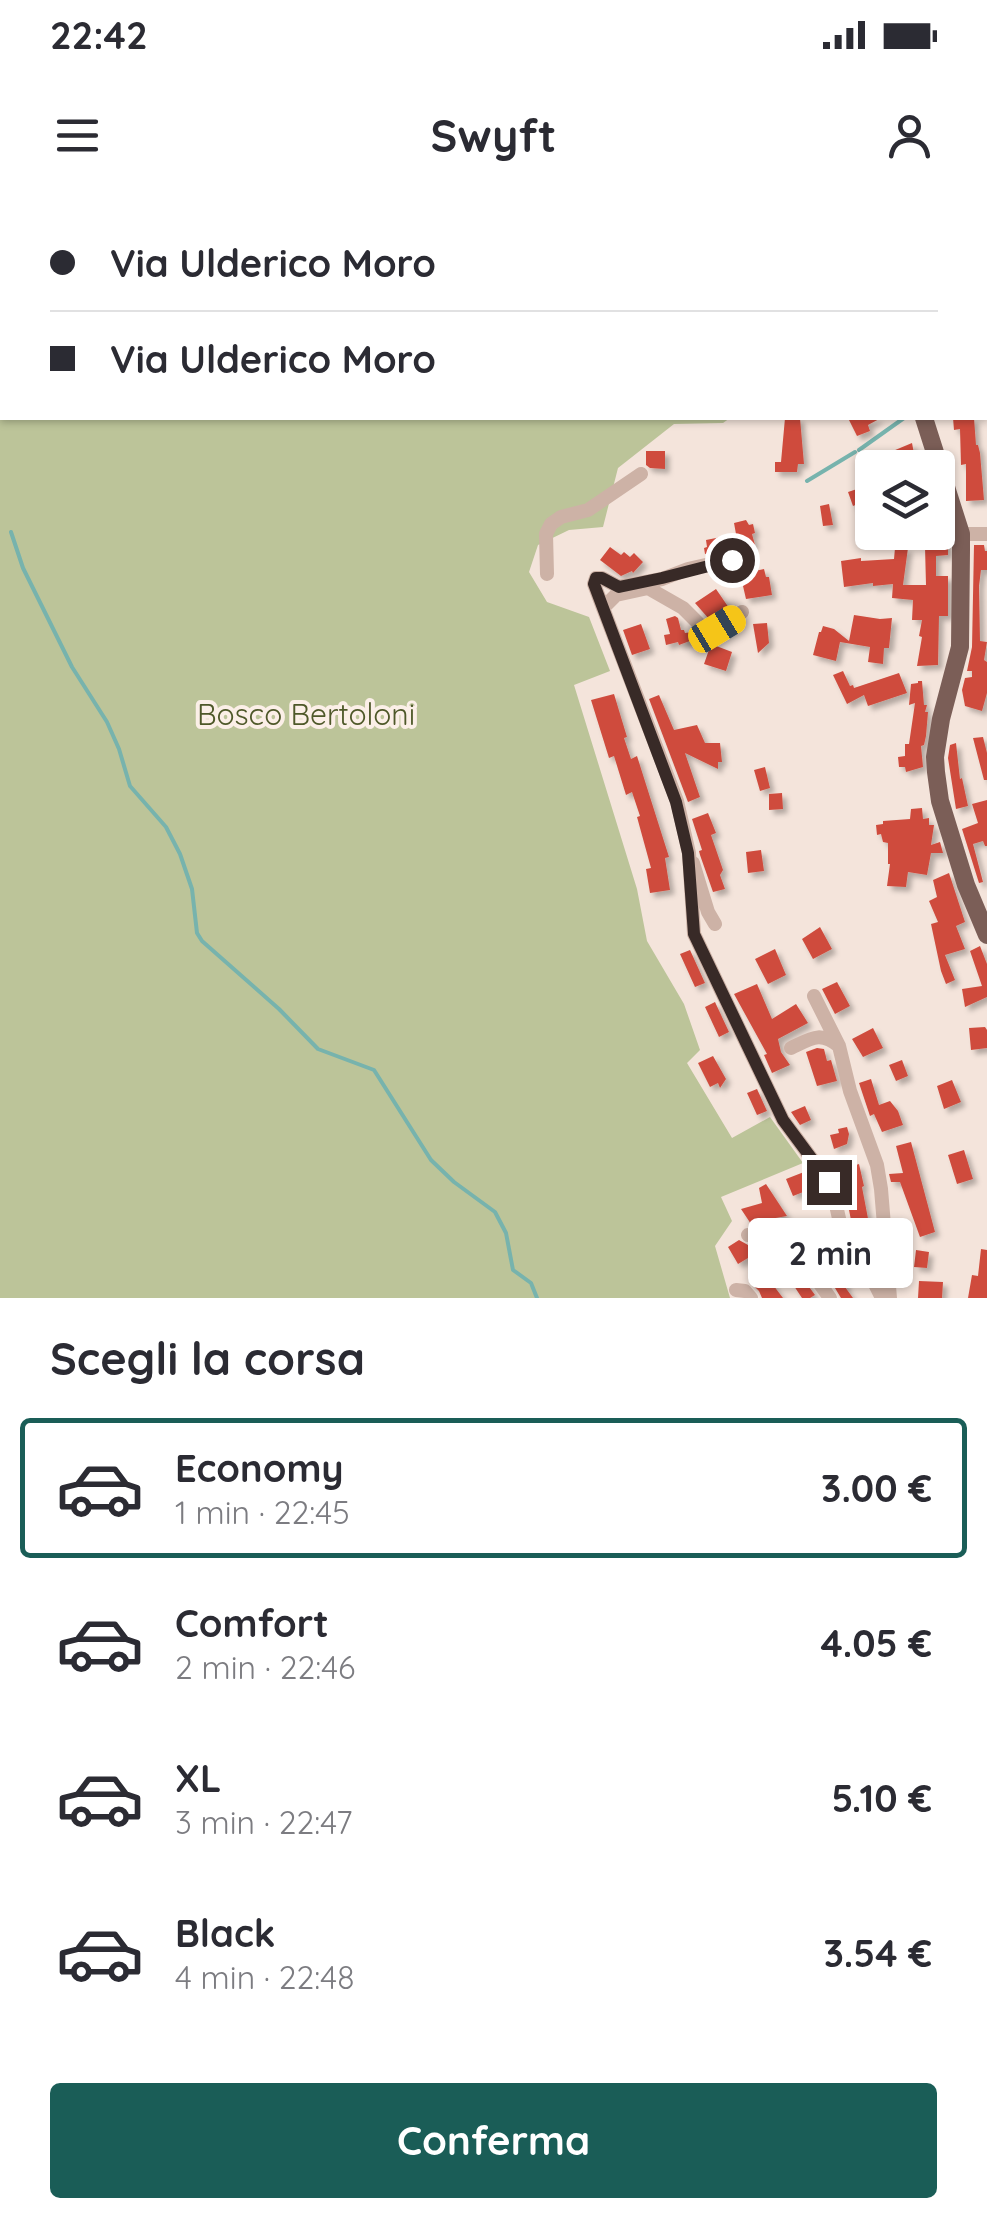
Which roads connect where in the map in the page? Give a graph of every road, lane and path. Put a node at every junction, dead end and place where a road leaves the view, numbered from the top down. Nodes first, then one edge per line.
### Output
1 (925, 420) edge
2 (641, 474) dead end
3 (961, 534) junction
4 (987, 534) edge
5 (732, 560) dead end
6 (548, 574) dead end
7 (603, 608) junction
8 (742, 612) dead end
9 (688, 853) junction
10 (714, 924) dead end
11 (987, 934) edge
12 (814, 996) dead end
13 (839, 1046) junction
14 (792, 1048) dead end
15 (748, 1236) dead end
16 (736, 1290) dead end
17 (751, 1298) edge
18 (830, 1298) edge
19 (882, 1298) edge
20 (890, 1298) edge

1 - 3 main road
2 - 6 street
3 - 4 street
3 - 11 main road
5 - 7 street
7 - 8 street
7 - 9 street
9 - 10 street
9 - 19 street
12 - 13 street
13 - 14 street
13 - 20 street
15 - 18 street
16 - 17 street

